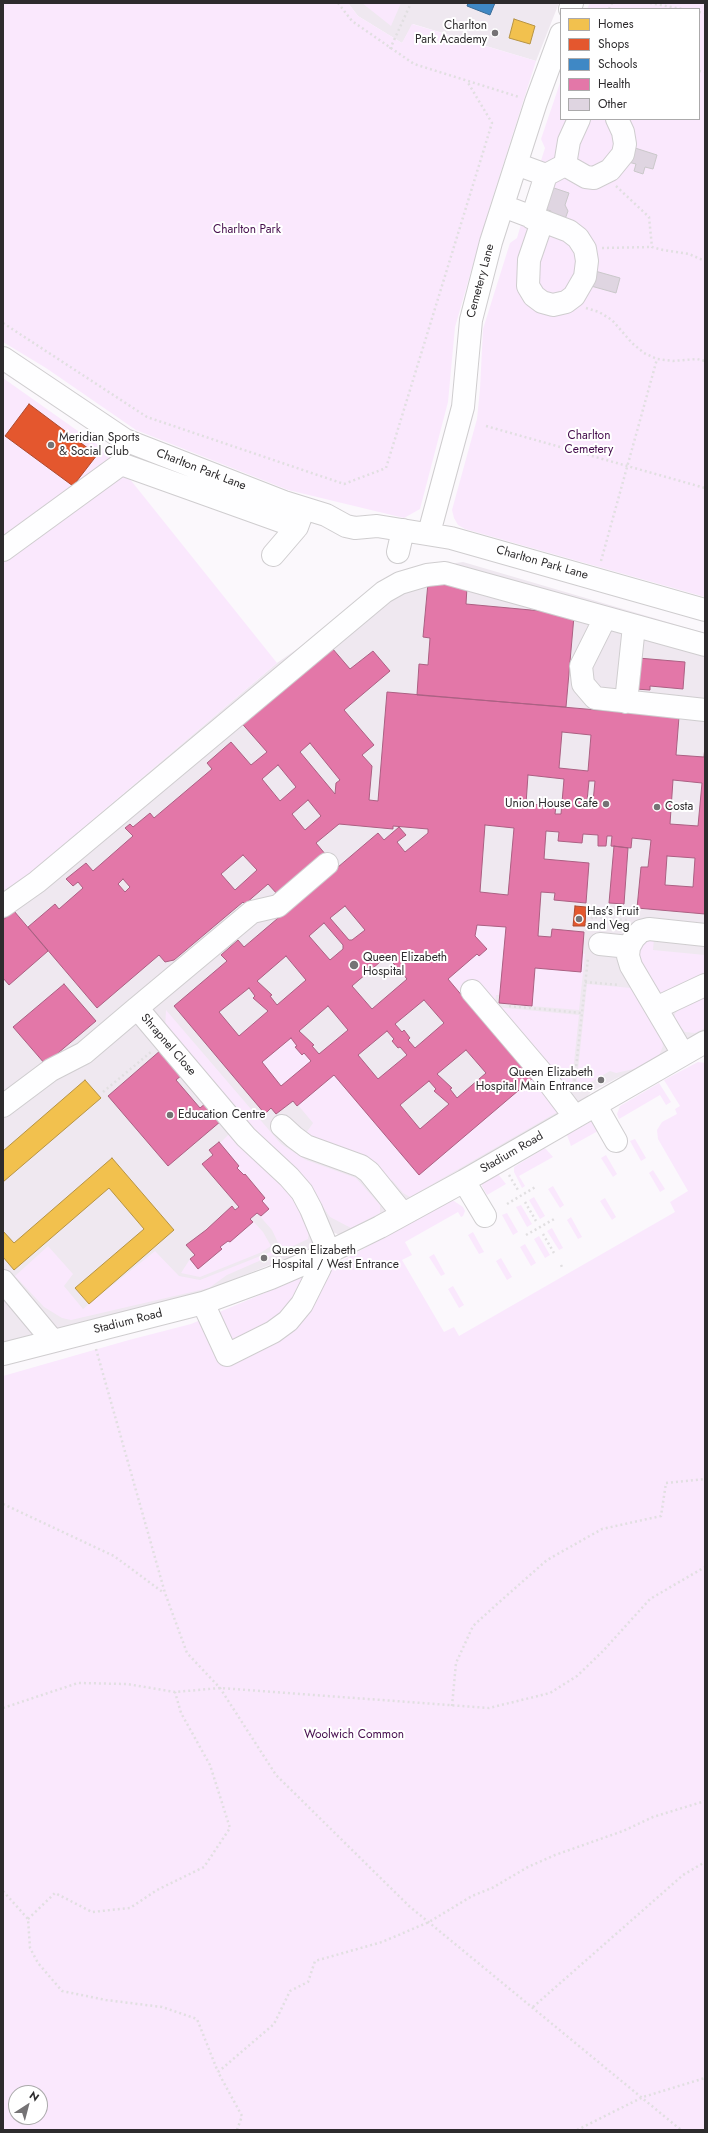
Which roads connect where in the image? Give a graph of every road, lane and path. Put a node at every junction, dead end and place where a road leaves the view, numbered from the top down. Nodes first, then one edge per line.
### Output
1 (338, 3) edge
2 (412, 3) edge
3 (650, 3) edge
4 (677, 8) edge
5 (560, 37) edge
6 (390, 49) junction
7 (467, 81) junction
8 (524, 98) dead end
9 (579, 120) edge
10 (617, 120) edge
11 (516, 164) junction
12 (565, 165) junction
13 (604, 174) junction
14 (546, 175) junction
15 (503, 206) junction
16 (537, 220) junction
17 (652, 247) junction
18 (585, 249) junction
19 (705, 262) edge
20 (566, 302) junction
21 (3, 323) edge
22 (3, 358) edge
23 (658, 359) junction
24 (705, 361) edge
25 (486, 426) dead end
26 (626, 465) junction
27 (705, 488) edge
28 (300, 518) junction
29 (403, 530) junction
30 (429, 533) junction
31 (3, 550) edge
32 (398, 552) dead end
33 (273, 554) dead end
34 (601, 560) dead end
35 (705, 610) edge
36 (605, 618) junction
37 (634, 626) junction
38 (705, 645) edge
39 (626, 702) junction
40 (705, 710) edge
41 (327, 864) dead end
42 (3, 906) edge
43 (630, 920) dead end
44 (705, 935) edge
45 (593, 943) junction
46 (629, 947) junction
47 (585, 982) junction
48 (624, 985) dead end
49 (705, 985) edge
50 (472, 991) dead end
51 (505, 1006) dead end
52 (137, 1008) junction
53 (656, 1008) junction
54 (582, 1013) junction
55 (165, 1041) junction
56 (705, 1042) edge
57 (683, 1054) junction
58 (574, 1088) dead end
59 (103, 1092) dead end
60 (3, 1106) edge
61 (596, 1106) junction
62 (576, 1117) junction
63 (282, 1126) dead end
64 (616, 1141) dead end
65 (508, 1174) dead end
66 (464, 1181) junction
67 (537, 1186) dead end
68 (518, 1190) dead end
69 (525, 1202) dead end
70 (508, 1204) dead end
71 (403, 1214) junction
72 (485, 1216) dead end
73 (556, 1218) dead end
74 (536, 1222) dead end
75 (543, 1234) dead end
76 (526, 1235) dead end
77 (554, 1253) dead end
78 (322, 1255) junction
79 (3, 1281) edge
80 (10, 1303) edge
81 (202, 1303) junction
82 (53, 1341) junction
83 (95, 1344) dead end
84 (3, 1354) edge
85 (705, 1479) edge
86 (3, 1504) edge
87 (705, 1567) edge
88 (164, 1593) junction
89 (220, 1688) junction
90 (175, 1692) junction
91 (452, 1706) junction
92 (3, 1708) edge
93 (705, 1801) edge
94 (705, 1862) edge
95 (3, 1891) edge
96 (28, 1919) junction
97 (429, 1922) junction
98 (533, 2007) junction
99 (218, 2072) junction
100 (705, 2078) edge
101 (643, 2097) junction
102 (237, 2130) edge
103 (577, 2130) edge
104 (681, 2130) edge

1 - 6 path
2 - 6 path
3 - 4 path
5 - 11 street, Cemetery Lane
6 - 7 path
7 - 8 path
7 - 21 path
9 - 12 street
10 - 13 street
11 - 14 street
11 - 15 street, Cemetery Lane
12 - 13 street
12 - 14 street
13 - 17 path
14 - 16 street
15 - 16 street
15 - 30 street, Cemetery Lane
16 - 18 street
16 - 20 street
17 - 18 path
17 - 19 path
18 - 20 street
20 - 23 path
22 - 28 street, Charlton Park Lane
23 - 24 path
23 - 26 path
25 - 26 path
26 - 27 path
26 - 34 path
28 - 29 street, Charlton Park Lane
28 - 31 street
28 - 33 street
29 - 30 street, Charlton Park Lane
29 - 32 street
30 - 35 street, Charlton Park Lane
36 - 37 street
36 - 39 street
36 - 42 street
37 - 38 street
37 - 39 street
39 - 40 street
41 - 52 street, Shrapnel Close
43 - 45 path
44 - 46 street
45 - 46 street
45 - 47 path
46 - 53 street
47 - 48 path
47 - 54 path
49 - 53 street
50 - 62 street
51 - 54 path
52 - 55 street, Shrapnel Close
52 - 60 street
53 - 57 street
54 - 58 path
55 - 59 path
55 - 78 street, Shrapnel Close
56 - 57 street, Stadium Road
57 - 61 street, Stadium Road
61 - 62 street, Stadium Road
61 - 64 street
62 - 66 street, Stadium Road
63 - 71 street
65 - 68 path
66 - 71 street, Stadium Road
66 - 72 street
67 - 70 path
69 - 74 path
71 - 78 street, Stadium Road
73 - 76 path
75 - 77 path
78 - 81 street, Stadium Road
78 - 81 street
79 - 80 street
80 - 82 street
81 - 82 street, Stadium Road
82 - 84 street, Stadium Road
83 - 88 path
85 - 91 path
86 - 88 path
87 - 91 path
88 - 89 path
89 - 90 path
89 - 91 path
89 - 97 path
90 - 92 path
90 - 96 path
93 - 97 path
94 - 98 path
95 - 96 path
96 - 99 path
97 - 98 path
97 - 99 path
98 - 101 path
99 - 102 path
100 - 101 path
101 - 103 path
101 - 104 path

